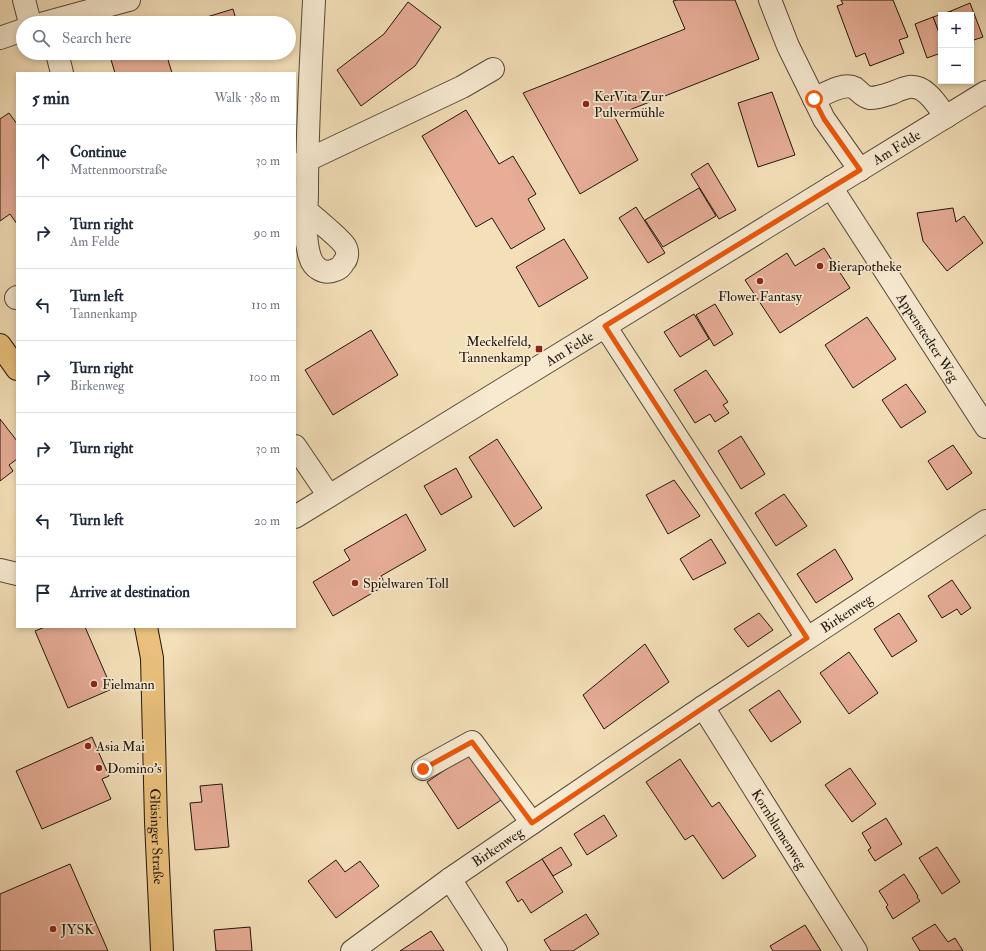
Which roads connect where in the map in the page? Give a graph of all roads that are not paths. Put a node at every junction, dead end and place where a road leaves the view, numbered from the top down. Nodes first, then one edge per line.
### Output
1 (24, 0) edge
2 (129, 0) edge
3 (314, 0) edge
4 (770, 0) edge
5 (37, 16) edge
6 (69, 16) edge
7 (16, 32) edge
8 (0, 38) edge
9 (59, 60) edge
10 (493, 70) dead end
11 (62, 72) edge
12 (986, 92) edge
13 (814, 99) junction
14 (946, 117) junction
15 (301, 163) edge
16 (860, 170) junction
17 (831, 187) junction
18 (307, 212) dead end
19 (605, 326) junction
20 (0, 345) edge
21 (16, 368) edge
22 (986, 427) edge
23 (296, 447) edge
24 (329, 496) junction
25 (296, 516) edge
26 (986, 521) edge
27 (0, 570) edge
28 (16, 574) edge
29 (146, 628) edge
30 (807, 638) junction
31 (703, 707) junction
32 (423, 769) dead end
33 (532, 823) junction
34 (450, 879) junction
35 (162, 951) edge
36 (352, 951) edge
37 (496, 951) edge
38 (856, 951) edge

1 - 5 street
2 - 6 street
3 - 15 street
4 - 13 street
7 - 8 street
9 - 11 street
10 - 15 street
12 - 14 street, Am Felde
13 - 14 street
13 - 16 street
14 - 16 street, Am Felde
15 - 18 street
16 - 17 street, Am Felde
17 - 19 street, Am Felde
17 - 22 street, Appenstedter Weg
19 - 24 street, Am Felde
19 - 30 street
20 - 21 main road
23 - 24 street
24 - 25 street, Am Felde
26 - 30 street, Birkenweg
27 - 28 street
29 - 35 main road, Glüsinger Straße
30 - 31 street, Birkenweg
31 - 33 street, Birkenweg
31 - 38 street, Kornblumenweg
32 - 33 street
33 - 34 street, Birkenweg
34 - 36 street, Birkenweg
34 - 37 street

